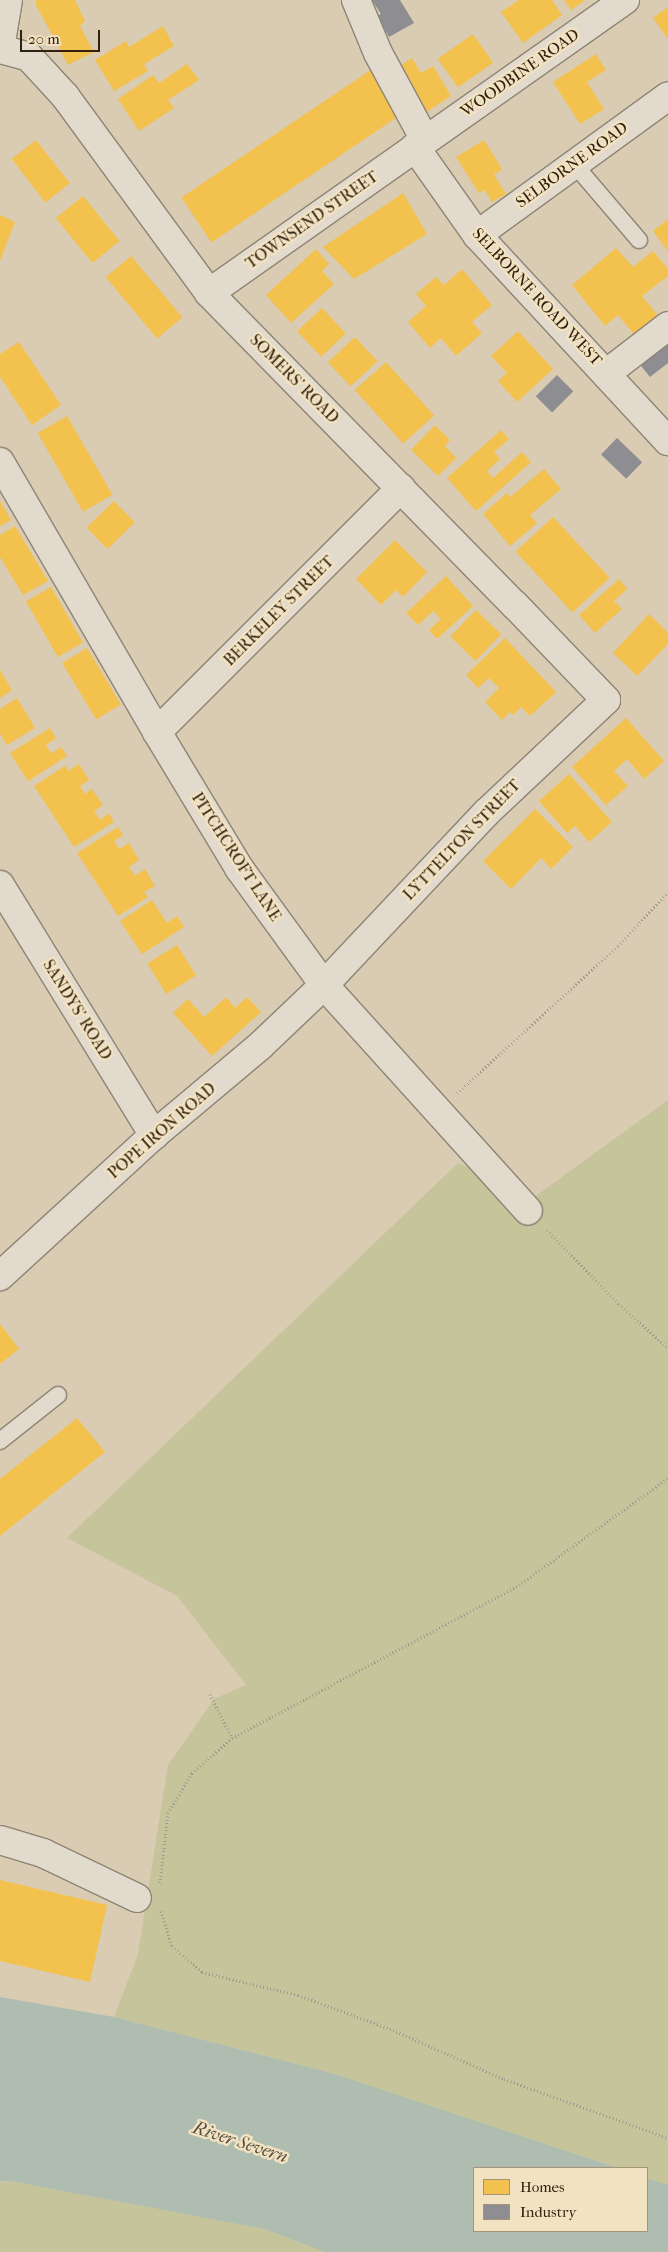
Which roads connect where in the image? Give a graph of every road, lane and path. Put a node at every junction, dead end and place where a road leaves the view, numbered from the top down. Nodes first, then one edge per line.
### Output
1 (8, 0) edge
2 (356, 0) edge
3 (625, 0) edge
4 (0, 48) edge
5 (668, 96) edge
6 (420, 144) junction
7 (574, 164) junction
8 (477, 235) junction
9 (639, 240) dead end
10 (208, 293) junction
11 (668, 326) edge
12 (607, 373) junction
13 (668, 440) edge
14 (0, 462) edge
15 (401, 488) junction
16 (606, 700) joint
17 (157, 732) junction
18 (0, 885) edge
19 (668, 892) edge
20 (324, 985) junction
21 (438, 1111) junction
22 (154, 1135) junction
23 (528, 1211) joint
24 (0, 1276) edge
25 (668, 1348) edge
26 (58, 1395) dead end
27 (0, 1441) edge
28 (668, 1478) edge
29 (210, 1694) dead end
30 (232, 1738) junction
31 (0, 1840) edge
32 (152, 1896) junction
33 (668, 2138) edge

1 - 4 street, SOMERS' ROAD
2 - 6 street, SELBORNE ROAD WEST
3 - 6 street, WOODBINE ROAD
4 - 10 street, SOMERS' ROAD
5 - 7 street, SELBORNE ROAD
6 - 8 street, SELBORNE ROAD WEST
6 - 10 street, TOWNSEND STREET
7 - 8 street, SELBORNE ROAD
7 - 9 lane
8 - 12 street, SELBORNE ROAD WEST
10 - 15 street, SOMERS' ROAD
11 - 12 street
12 - 13 street, SELBORNE ROAD WEST
14 - 17 street, PITCHCROFT LANE
15 - 16 street, SOMERS' ROAD
15 - 17 street, BERKELEY STREET
16 - 20 street, LYTTELTON STREET
17 - 20 street, PITCHCROFT LANE
18 - 22 street, SANDYS' ROAD
19 - 21 path
20 - 21 street, PITCHCROFT LANE
20 - 22 street, POPE IRON ROAD
21 - 23 street, PITCHCROFT LANE
22 - 24 street, POPE IRON ROAD
23 - 25 path
26 - 27 lane
28 - 30 path
29 - 30 path
30 - 32 path
31 - 32 street
32 - 33 path

